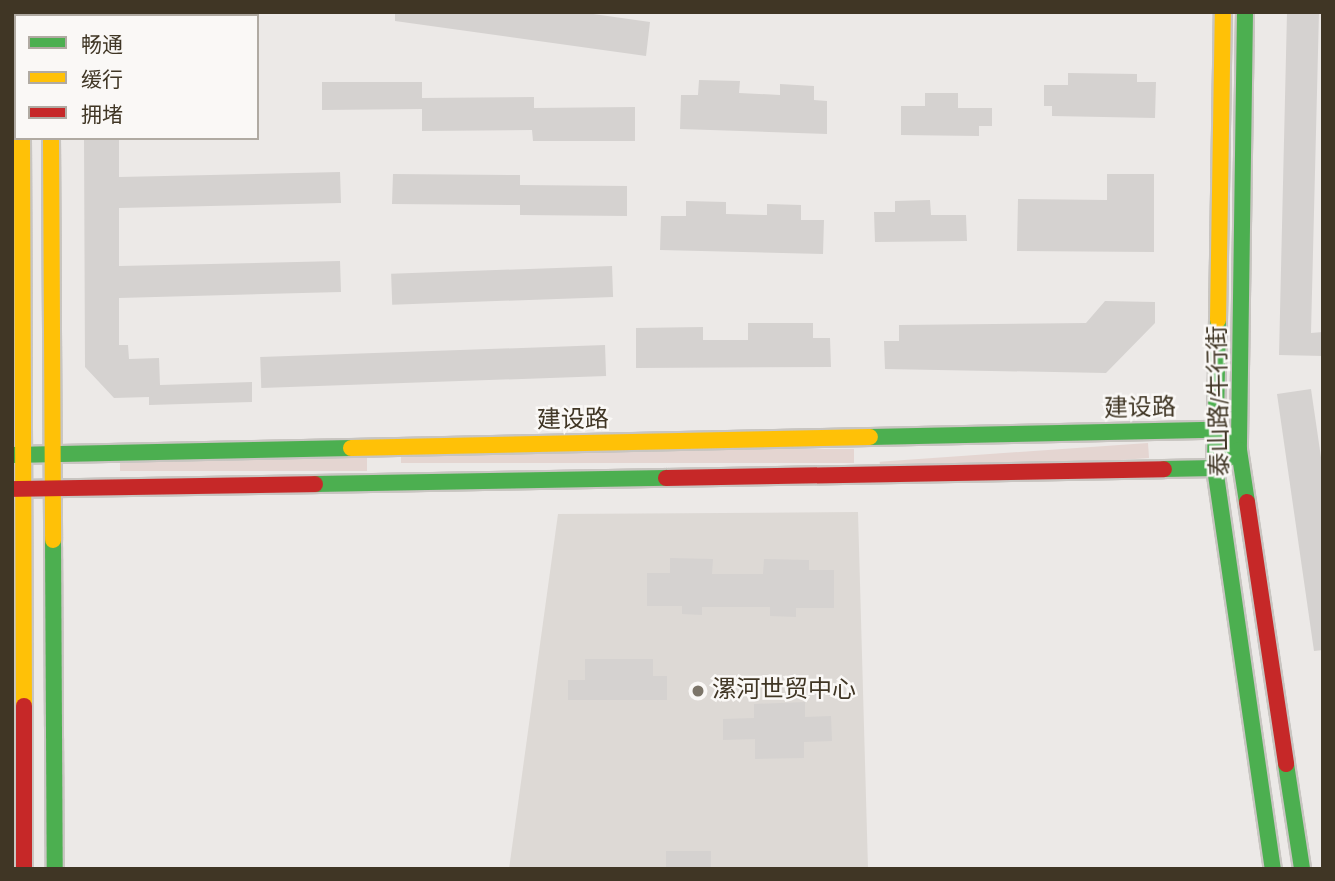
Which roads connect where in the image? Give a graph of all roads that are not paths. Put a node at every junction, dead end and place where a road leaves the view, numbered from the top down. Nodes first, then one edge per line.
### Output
1 (1223, 12) edge
2 (1245, 12) edge
3 (23, 140) edge
4 (51, 140) edge
5 (1214, 430) junction
6 (384, 448) junction
7 (1238, 450) junction
8 (50, 454) junction
9 (16, 455) edge
10 (866, 456) junction
11 (1215, 468) junction
12 (386, 483) junction
13 (16, 489) edge
14 (50, 489) junction
15 (24, 869) edge
16 (55, 869) edge
17 (1273, 869) edge
18 (1302, 869) edge

1 - 5 street, 泰山路/牛行街
2 - 7 street, 泰山路/牛行街
3 - 9 street
4 - 8 street
5 - 7 street
5 - 10 street, 建设路
5 - 11 street, 泰山路/牛行街
6 - 8 street, 建设路
6 - 10 street, 建设路
6 - 12 street
7 - 11 street
7 - 18 street, 泰山路/牛行街
8 - 9 street, 建设路
8 - 14 street
9 - 13 street
10 - 11 street, 建设路
10 - 12 street, 建设路
11 - 17 street, 泰山路/牛行街
12 - 14 street, 建设路
13 - 14 street, 建设路
13 - 15 street
14 - 16 street

